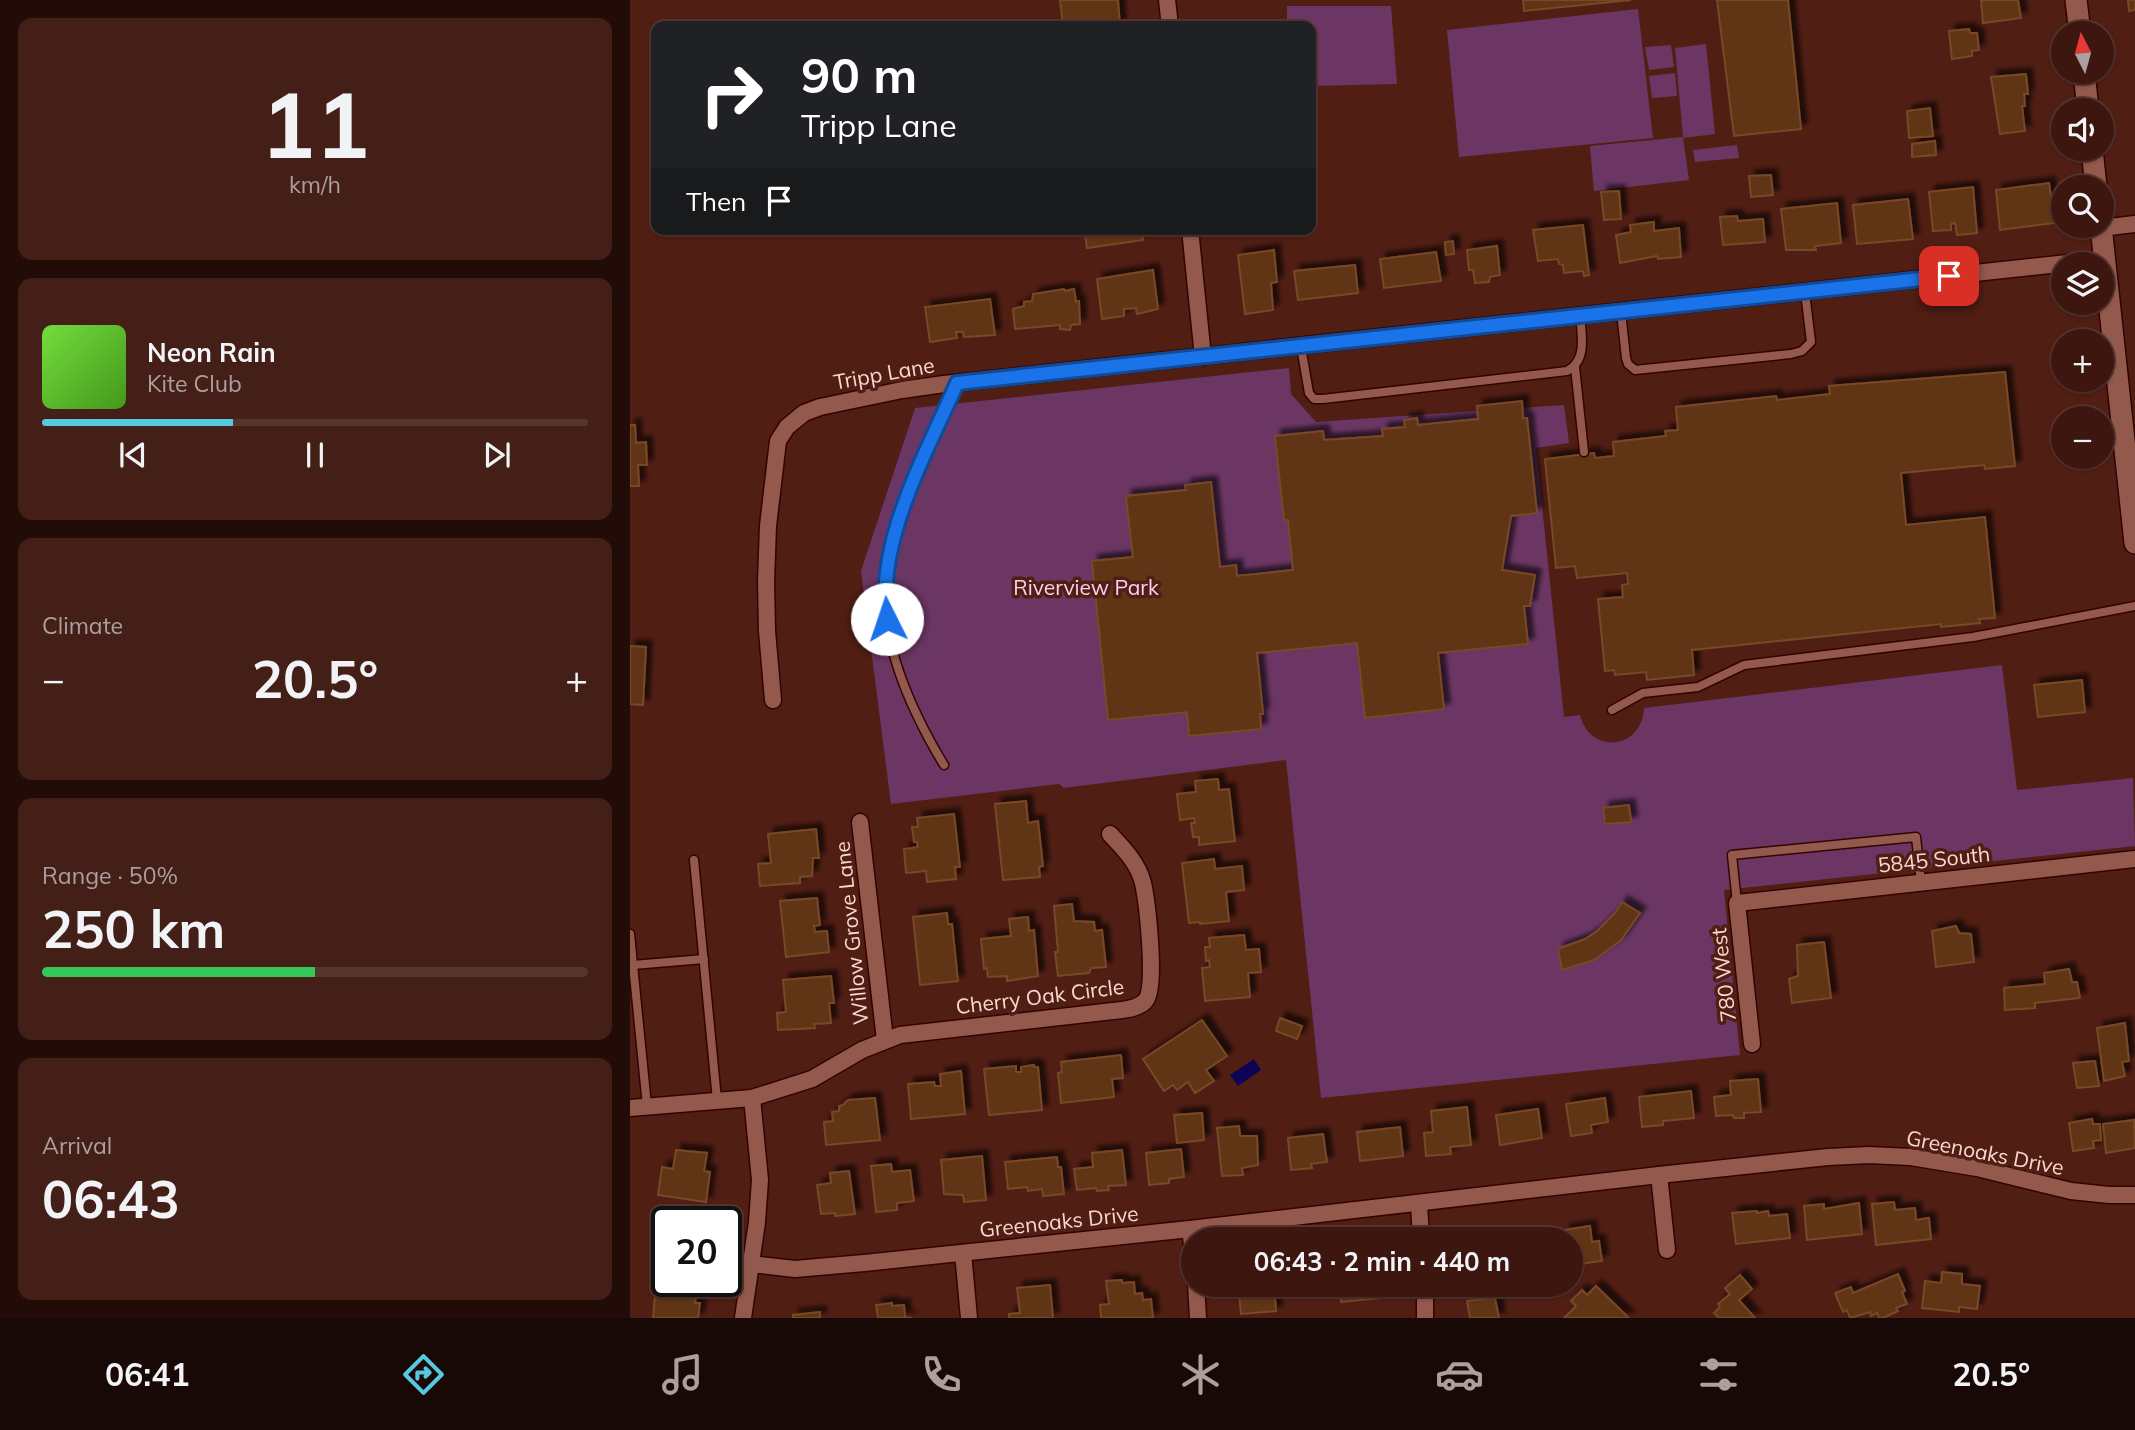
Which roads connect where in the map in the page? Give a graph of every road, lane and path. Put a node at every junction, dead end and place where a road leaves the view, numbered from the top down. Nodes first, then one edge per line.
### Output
1 (1167, 0) edge
2 (2076, 0) edge
3 (1169, 21) edge
4 (2079, 21) edge
5 (2135, 224) edge
6 (2114, 226) edge
7 (1191, 235) edge
8 (2051, 265) edge
9 (1805, 291) junction
10 (1621, 312) junction
11 (2111, 315) edge
12 (1580, 316) junction
13 (1301, 347) junction
14 (1203, 357) junction
15 (1575, 367) junction
16 (957, 383) junction
17 (1584, 452) dead end
18 (2135, 543) edge
19 (2135, 606) edge
20 (773, 700) dead end
21 (1612, 710) dead end
22 (944, 765) dead end
23 (860, 822) dead end
24 (1110, 834) dead end
25 (2135, 859) edge
26 (694, 860) dead end
27 (1922, 882) junction
28 (1737, 903) junction
29 (630, 934) edge
30 (704, 959) junction
31 (633, 965) junction
32 (885, 1040) junction
33 (1752, 1044) dead end
34 (752, 1098) junction
35 (717, 1100) junction
36 (638, 1107) edge
37 (1659, 1175) junction
38 (2135, 1195) edge
39 (1419, 1203) junction
40 (1208, 1227) edge
41 (1420, 1227) edge
42 (1181, 1230) edge
43 (1667, 1250) dead end
44 (963, 1252) junction
45 (751, 1264) junction
46 (1197, 1297) edge
47 (1425, 1297) edge
48 (743, 1318) edge
49 (969, 1318) edge
50 (1198, 1318) edge
51 (1425, 1318) edge

1 - 3 street
2 - 4 main road
5 - 6 street
7 - 14 street
8 - 9 street, Tripp Lane
9 - 10 street, Tripp Lane
9 - 10 lane
10 - 12 street, Tripp Lane
11 - 18 main road
12 - 13 street, Tripp Lane
12 - 15 lane
13 - 14 street, Tripp Lane
13 - 15 lane
14 - 16 street, Tripp Lane
15 - 17 lane
16 - 20 street, Tripp Lane
16 - 22 lane
19 - 21 lane
23 - 32 street, Willow Grove Lane
24 - 32 street, Cherry Oak Circle
25 - 27 street, 5845 South
26 - 30 lane
27 - 28 street, 5845 South
27 - 28 lane
28 - 33 street, 780 West
29 - 31 lane
30 - 31 lane
30 - 35 lane
31 - 36 lane
32 - 34 street
34 - 35 street
34 - 45 street
35 - 36 street
37 - 38 street, Greenoaks Drive
37 - 39 street, Greenoaks Drive
37 - 43 street
39 - 40 street, Greenoaks Drive
39 - 41 street
42 - 44 street, Greenoaks Drive
44 - 45 street, Greenoaks Drive
44 - 49 street
45 - 48 street
46 - 50 street
47 - 51 street

